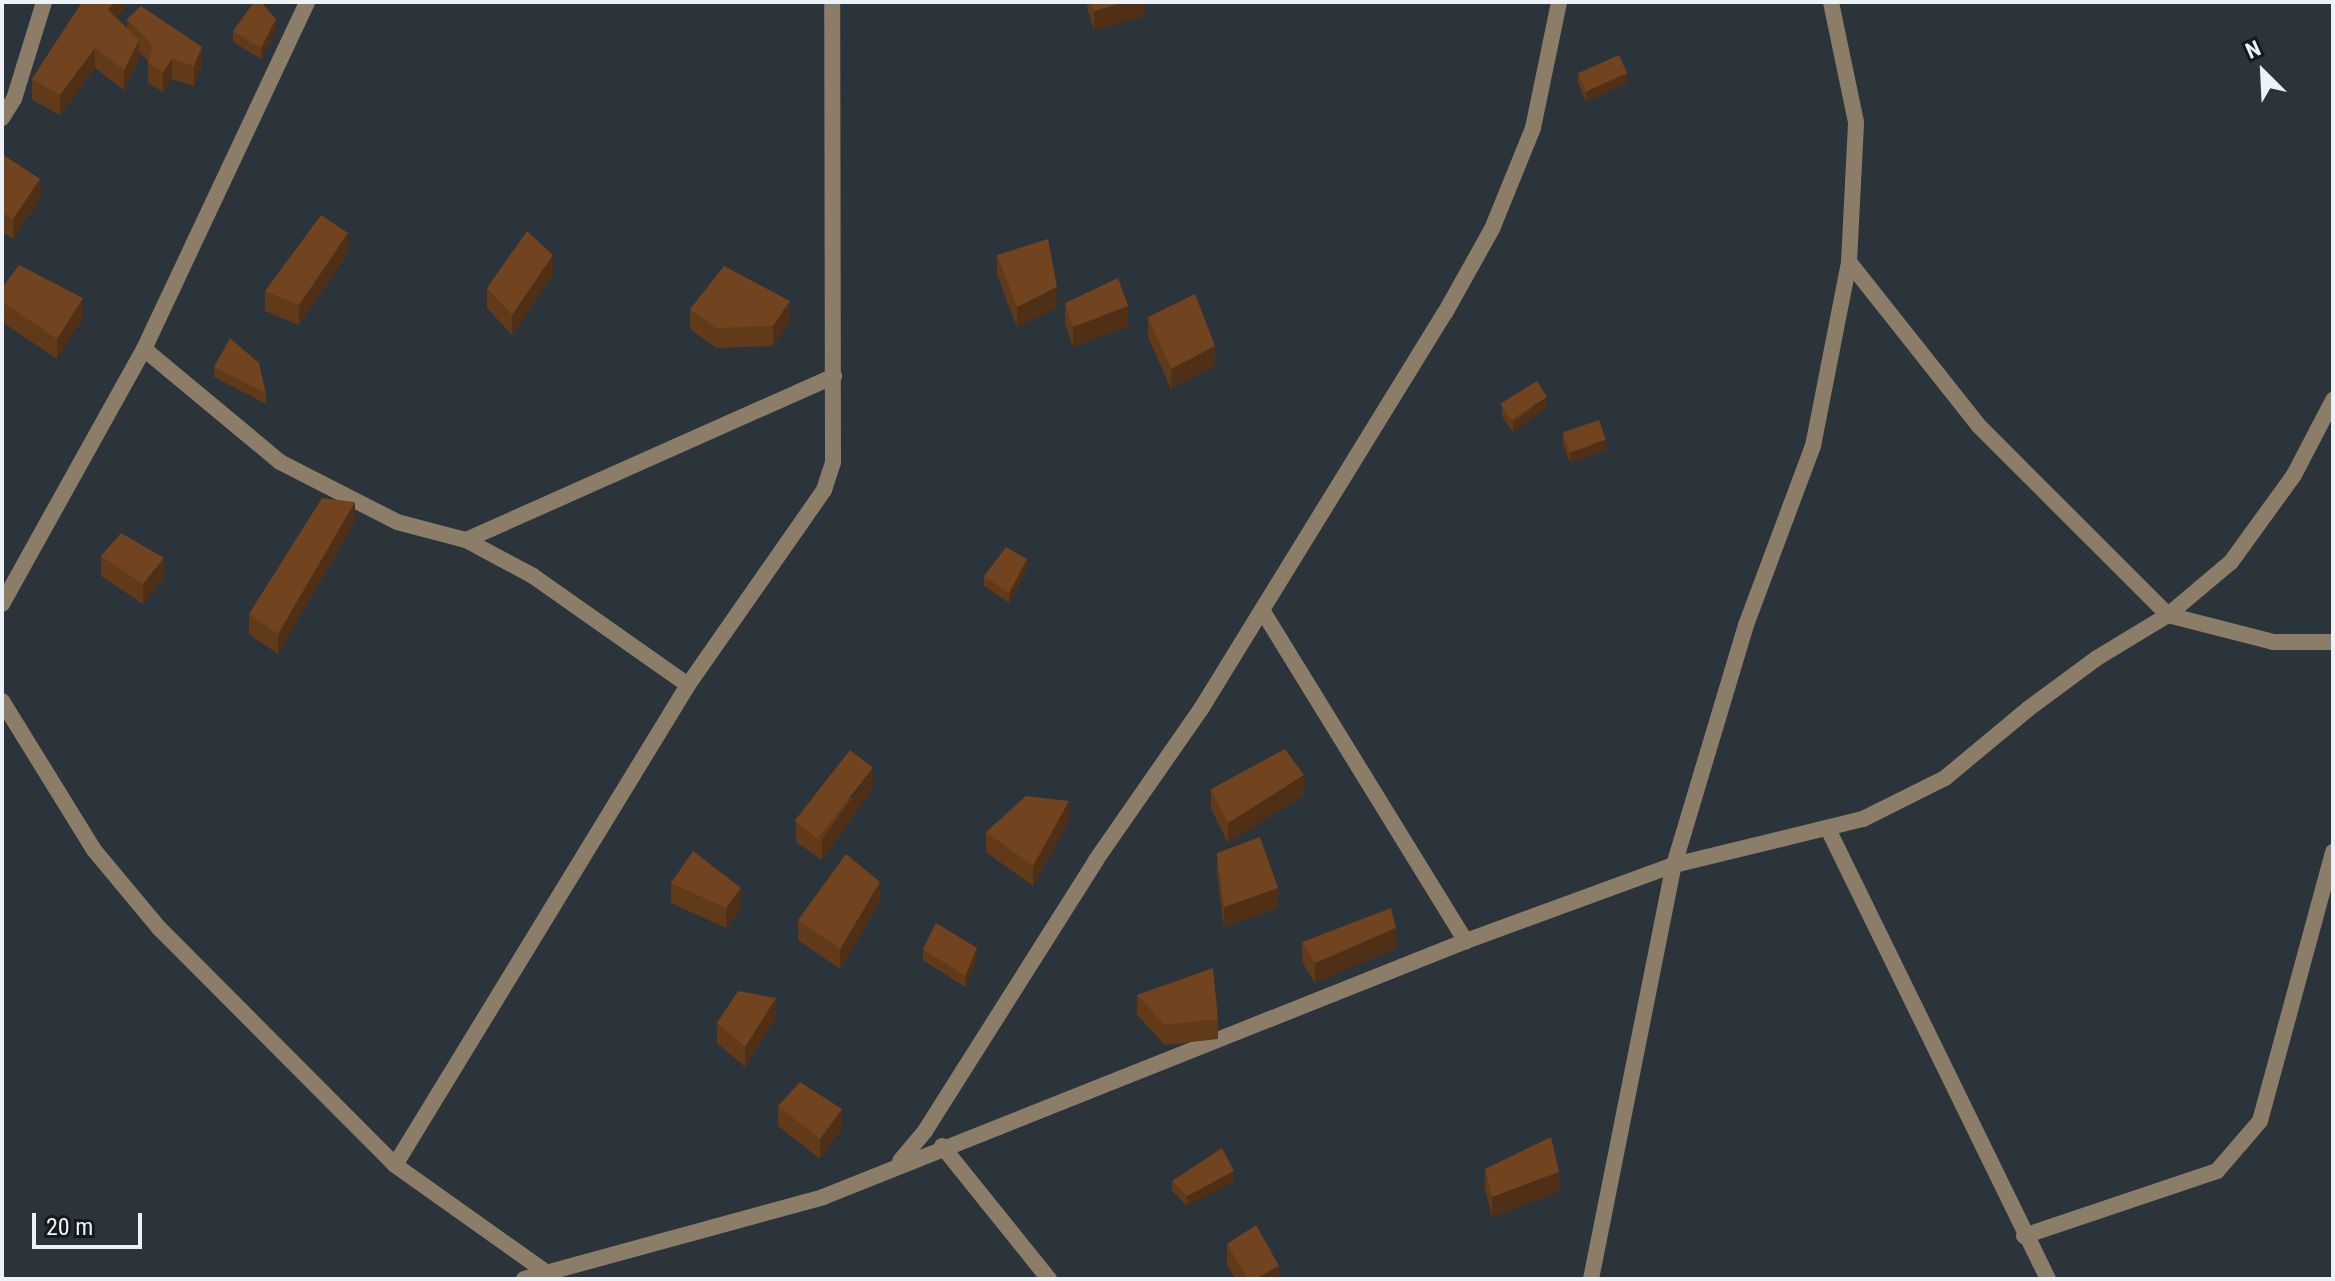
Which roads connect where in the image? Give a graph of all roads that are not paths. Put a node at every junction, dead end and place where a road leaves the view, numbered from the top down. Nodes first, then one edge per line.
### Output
1 (44, 2) edge
2 (307, 2) edge
3 (832, 2) edge
4 (1559, 2) edge
5 (1831, 2) edge
6 (2, 118) edge
7 (1849, 262) junction
8 (144, 349) junction
9 (834, 376) junction
10 (2333, 400) edge
11 (466, 540) junction
12 (2, 604) edge
13 (1262, 610) junction
14 (2168, 615) junction
15 (2333, 642) edge
16 (688, 685) junction
17 (2, 701) edge
18 (1828, 829) junction
19 (2333, 852) edge
20 (1674, 865) junction
21 (1466, 941) junction
22 (942, 1146) junction
23 (395, 1165) junction
24 (896, 1165) junction
25 (2024, 1236) junction
26 (549, 1274) edge
27 (524, 1279) edge
28 (1049, 1279) edge
29 (1591, 1279) edge
30 (2048, 1279) edge

1 - 6 street
2 - 8 street
3 - 9 street
4 - 13 street
5 - 7 street
7 - 14 street
7 - 20 street
8 - 11 street
8 - 12 street
9 - 11 street
9 - 16 street
10 - 14 street
11 - 16 street
13 - 21 street
13 - 24 street
14 - 15 street
14 - 18 street
16 - 23 street
17 - 23 street
18 - 20 street
18 - 25 street
19 - 25 street
20 - 21 street
20 - 29 street
21 - 22 street
22 - 24 street
22 - 28 street
23 - 26 street
24 - 26 street
25 - 30 street
26 - 27 street

